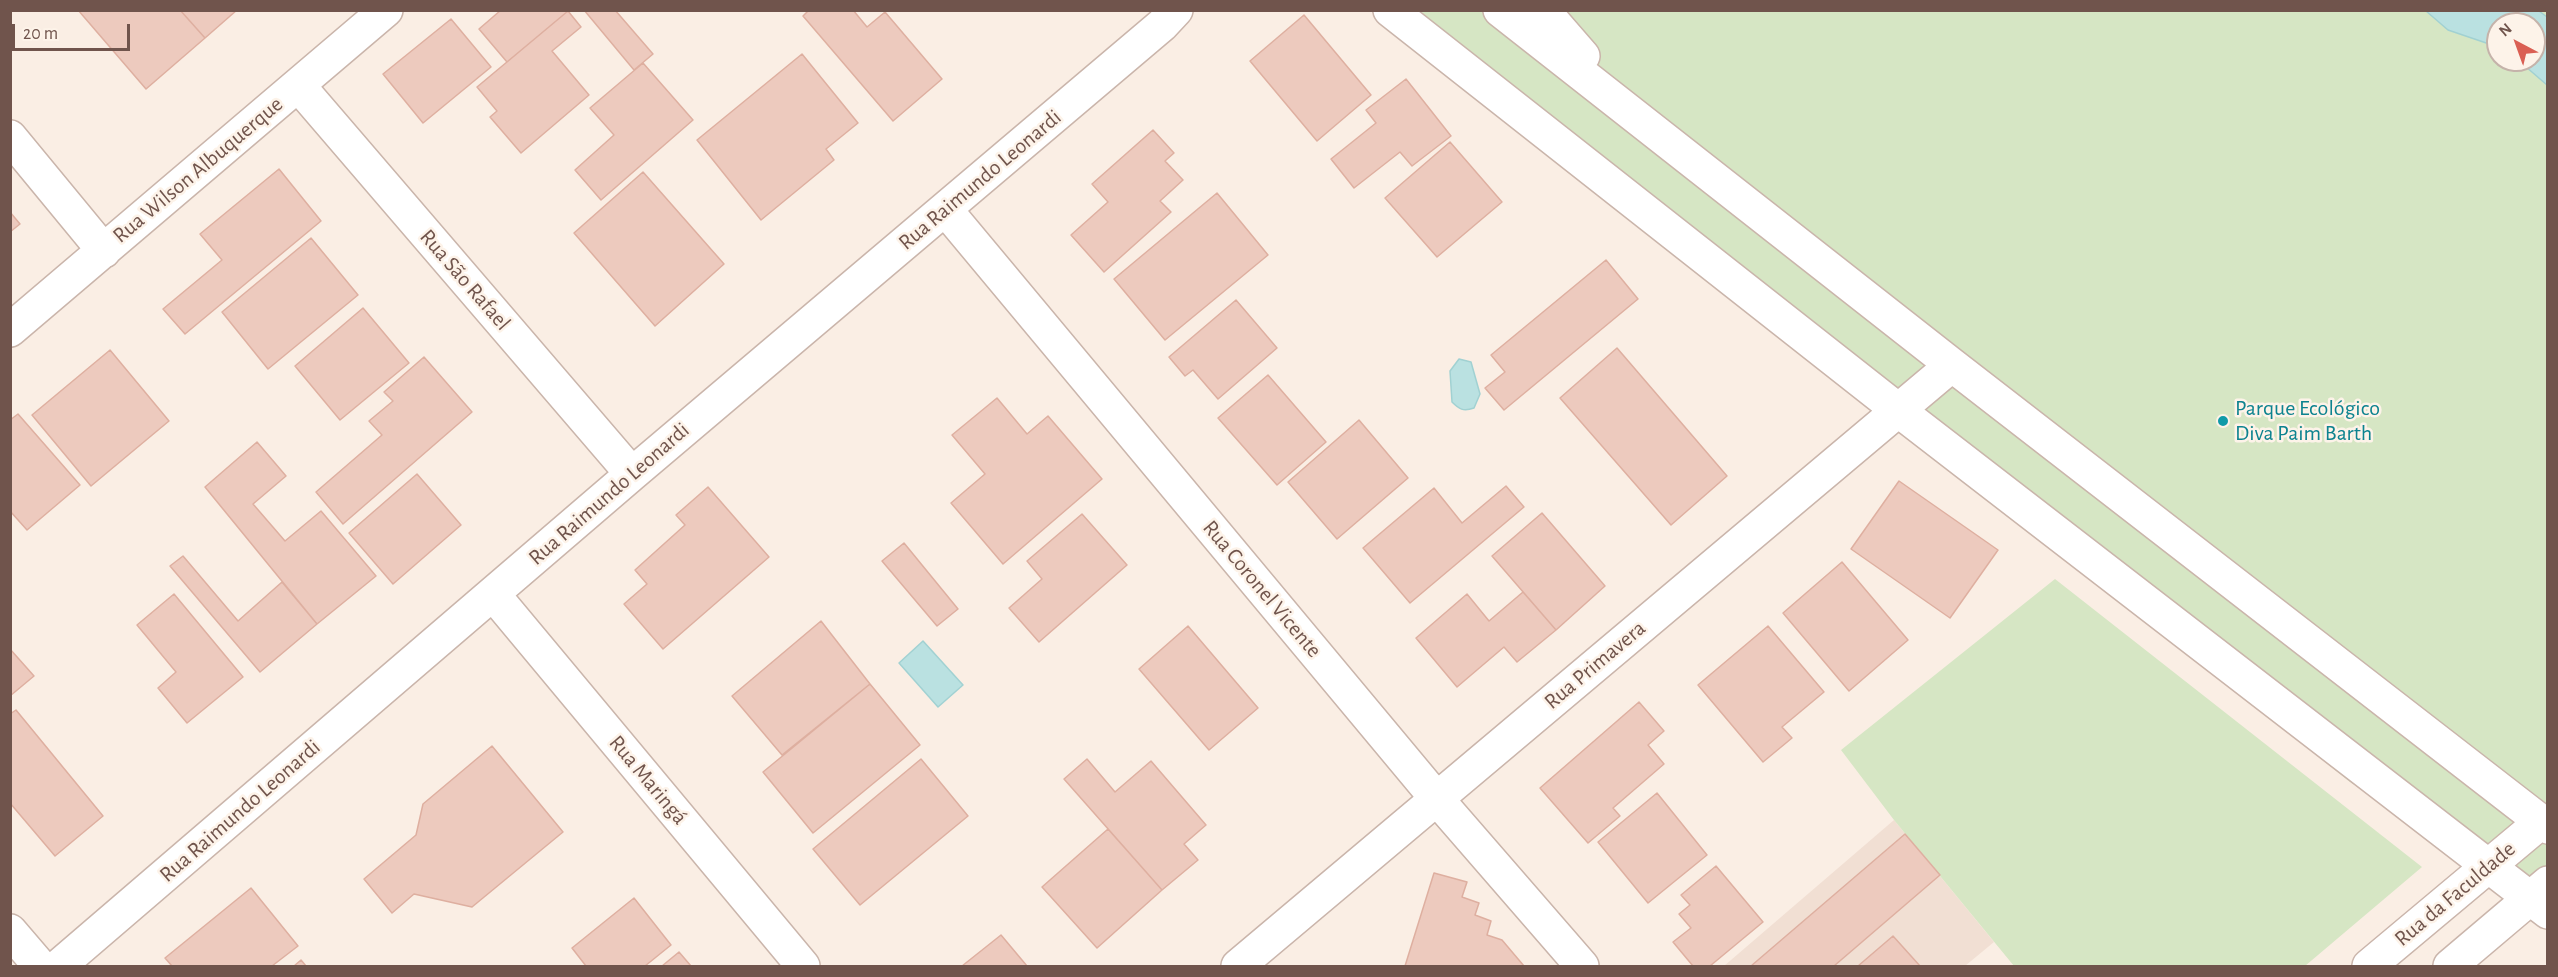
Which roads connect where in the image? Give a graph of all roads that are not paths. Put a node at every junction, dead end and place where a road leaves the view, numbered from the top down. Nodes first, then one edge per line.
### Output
1 (386, 10) edge
2 (1390, 10) edge
3 (1500, 10) edge
4 (1543, 10) edge
5 (1175, 15) edge
6 (298, 85) junction
7 (1645, 124) junction
8 (10, 137) edge
9 (945, 209) junction
10 (104, 251) junction
11 (10, 330) edge
12 (1952, 365) junction
13 (1898, 410) junction
14 (633, 474) junction
15 (493, 594) junction
16 (1437, 799) junction
17 (2544, 824) edge
18 (2489, 866) junction
19 (2541, 898) edge
20 (10, 931) edge
21 (40, 966) edge
22 (59, 966) edge
23 (803, 966) edge
24 (1239, 966) edge
25 (1582, 966) edge
26 (2369, 966) edge
27 (2450, 966) edge

1 - 6 street, Rua Wilson Albuquerque
2 - 13 street
3 - 7 street
4 - 7 street
5 - 9 street, Rua Raimundo Leonardi
6 - 10 street, Rua Wilson Albuquerque
6 - 14 street, Rua São Rafael
7 - 12 street
8 - 10 street
9 - 14 street, Rua Raimundo Leonardi
9 - 16 street, Rua Coronel Vicente
10 - 11 street, Rua Wilson Albuquerque
12 - 13 street, Rua Primavera
12 - 17 street
13 - 16 street, Rua Primavera
13 - 18 street
14 - 15 street, Rua Raimundo Leonardi
15 - 22 street, Rua Raimundo Leonardi
15 - 23 street, Rua Maringá
16 - 24 street, Rua Primavera
16 - 25 street, Rua Coronel Vicente
17 - 18 street, Rua da Faculdade
18 - 19 street
18 - 26 street, Rua da Faculdade
19 - 27 street
20 - 21 street

